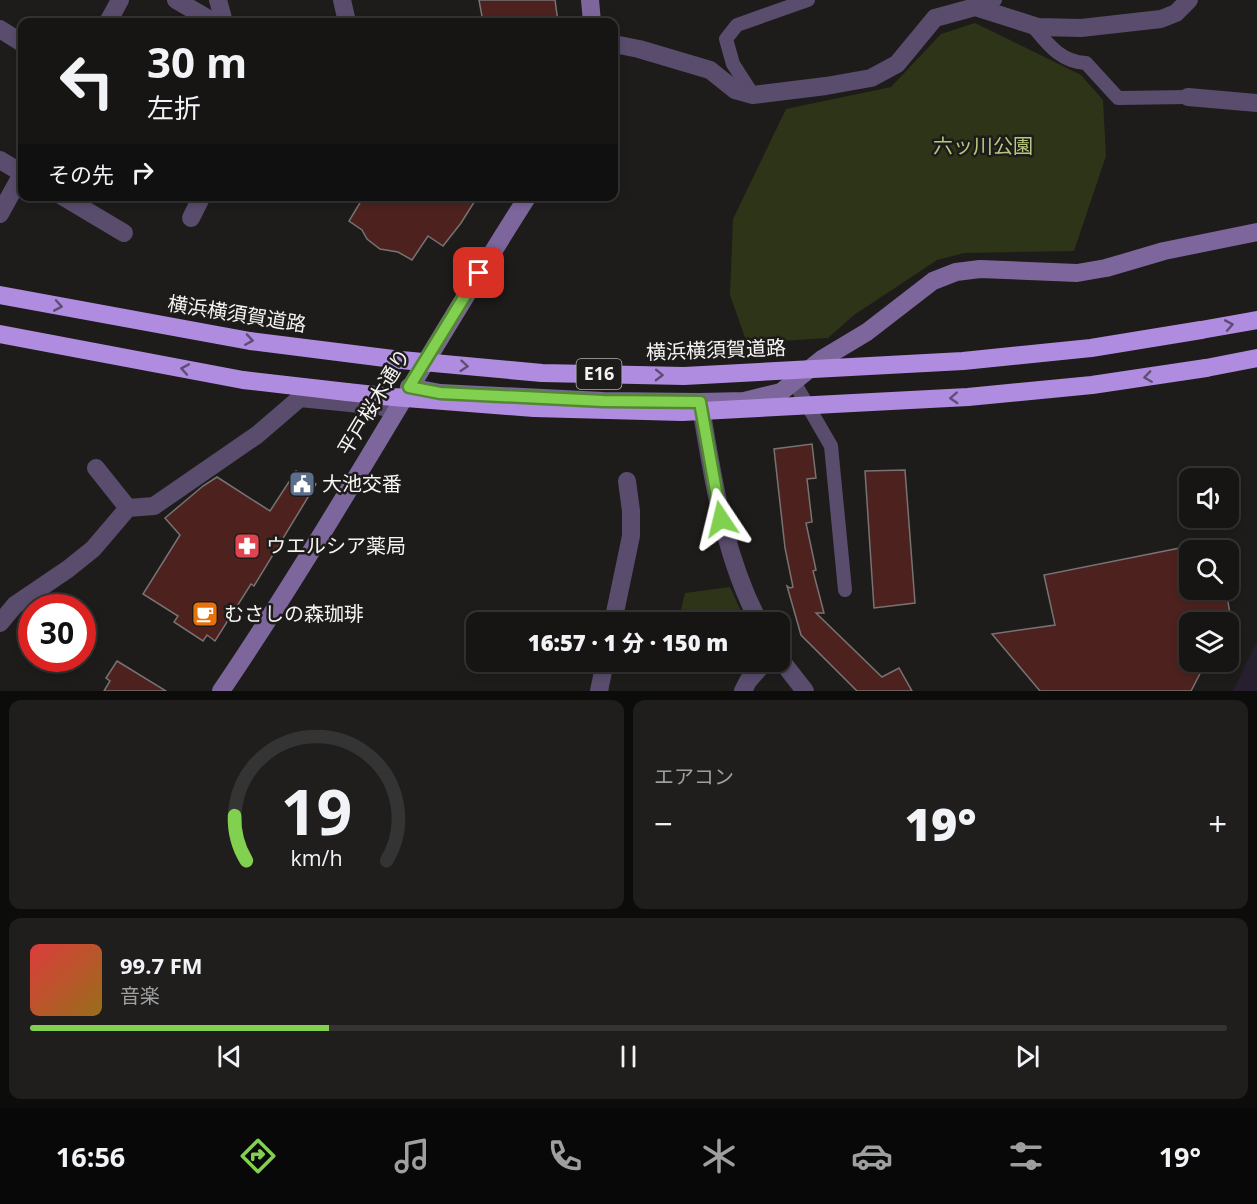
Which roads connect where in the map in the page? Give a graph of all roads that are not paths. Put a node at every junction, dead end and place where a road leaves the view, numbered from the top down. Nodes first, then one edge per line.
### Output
1 (120, 0) edge
2 (176, 0) edge
3 (218, 0) edge
4 (342, 0) edge
5 (590, 0) edge
6 (808, 0) edge
7 (932, 0) edge
8 (994, 0) edge
9 (1189, 0) edge
10 (975, 7) junction
11 (110, 18) edge
12 (207, 18) edge
13 (223, 18) edge
14 (346, 18) edge
15 (592, 18) edge
16 (935, 18) junction
17 (1032, 25) junction
18 (0, 29) edge
19 (18, 40) edge
20 (618, 45) edge
21 (753, 95) junction
22 (1188, 97) joint
23 (1257, 103) edge
24 (0, 160) edge
25 (18, 171) edge
26 (18, 181) edge
27 (70, 201) edge
28 (200, 201) edge
29 (525, 201) edge
30 (0, 214) edge
31 (191, 218) dead end
32 (1257, 232) edge
33 (124, 234) dead end
34 (0, 296) edge
35 (1257, 320) edge
36 (0, 334) edge
37 (1257, 358) edge
38 (794, 382) junction
39 (409, 387) junction
40 (700, 402) junction
41 (395, 410) junction
42 (96, 468) dead end
43 (627, 481) dead end
44 (128, 508) junction
45 (845, 590) dead end
46 (615, 612) edge
47 (755, 612) edge
48 (0, 623) edge
49 (603, 672) edge
50 (756, 672) edge
51 (790, 672) edge
52 (224, 690) edge
53 (598, 691) edge
54 (743, 691) edge
55 (805, 691) edge

1 - 11 street
2 - 12 street
3 - 13 street
4 - 14 street
5 - 15 street
6 - 21 lane
7 - 16 street
8 - 10 lane
9 - 17 street
10 - 16 street
10 - 17 street
16 - 21 street
17 - 22 lane
18 - 19 street
20 - 21 street
22 - 23 street
24 - 25 street
26 - 30 street
27 - 33 street
28 - 31 street
29 - 39 street, 平戸桜木通り
32 - 38 street
34 -> 35 highway, 横浜横須賀道路 / E16, bridge
37 -> 36 highway, E16, bridge
38 - 40 street
38 - 45 lane
39 - 40 street
39 - 41 street, 平戸桜木通り
40 - 47 street
41 - 44 street
41 - 52 street, 平戸桜木通り
42 - 44 street
43 - 46 street
44 - 48 street
49 - 53 street
50 - 54 street
51 - 55 street

